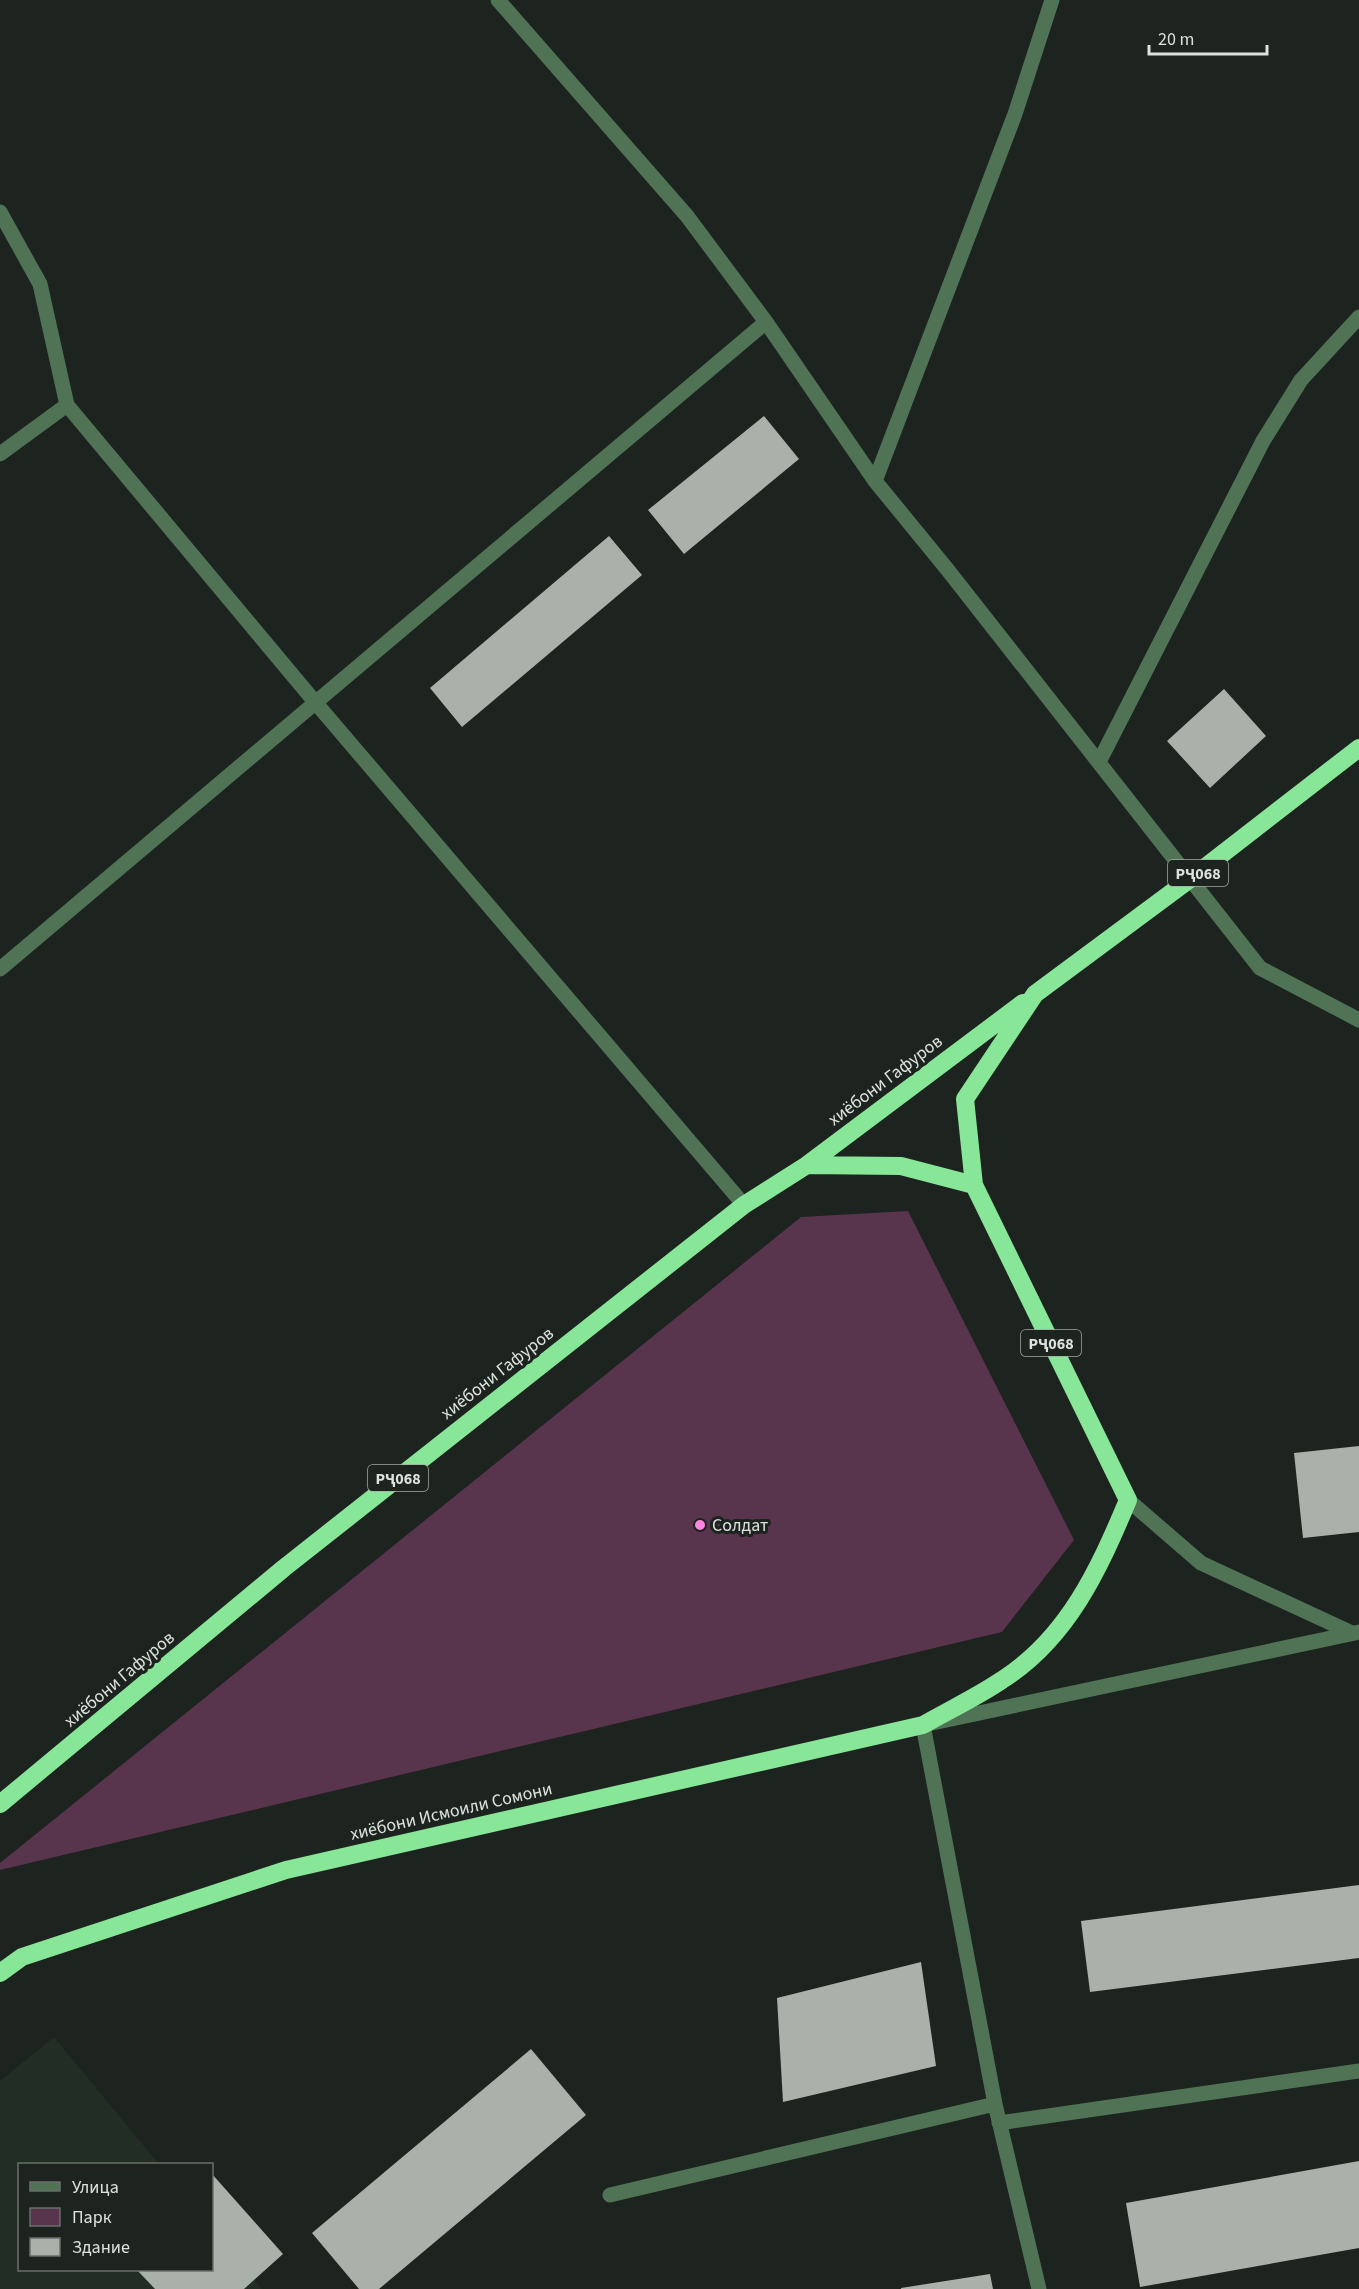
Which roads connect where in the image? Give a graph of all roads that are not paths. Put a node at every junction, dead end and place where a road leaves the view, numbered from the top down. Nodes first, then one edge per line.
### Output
1 (498, 0) edge
2 (1052, 0) edge
3 (0, 212) edge
4 (1359, 316) edge
5 (766, 322) junction
6 (67, 405) junction
7 (0, 454) edge
8 (875, 481) junction
9 (315, 702) junction
10 (1359, 748) edge
11 (1099, 762) junction
12 (1190, 879) junction
13 (0, 969) edge
14 (1035, 994) junction
15 (1359, 1020) edge
16 (807, 1165) junction
17 (974, 1185) junction
18 (744, 1205) junction
19 (1128, 1500) junction
20 (1356, 1633) edge
21 (923, 1725) junction
22 (0, 1804) edge
23 (0, 1973) edge
24 (1359, 2071) edge
25 (995, 2104) junction
26 (999, 2123) junction
27 (610, 2195) dead end
28 (1039, 2289) edge

1 - 5 street
2 - 8 street
3 - 6 street
4 - 11 street
5 - 8 street
5 - 9 street
6 - 7 street
6 - 9 street
8 - 11 street
9 - 13 street
9 - 18 street
10 - 12 highway, РҶ068
11 - 12 street
12 - 14 highway, РҶ068
12 - 15 street
14 - 16 highway, хиёбони Гафуров / РҶ068
14 - 17 highway, РҶ068
16 - 17 highway
16 - 18 highway, хиёбони Гафуров / РҶ068
17 - 19 highway, РҶ068
18 - 22 highway, хиёбони Гафуров / РҶ068
19 - 20 street
19 - 21 highway, хиёбони Исмоили Сомони
20 - 21 street
21 - 23 highway, хиёбони Исмоили Сомони
21 - 25 street
24 - 26 street
25 - 26 street
25 - 27 street
26 - 28 street

